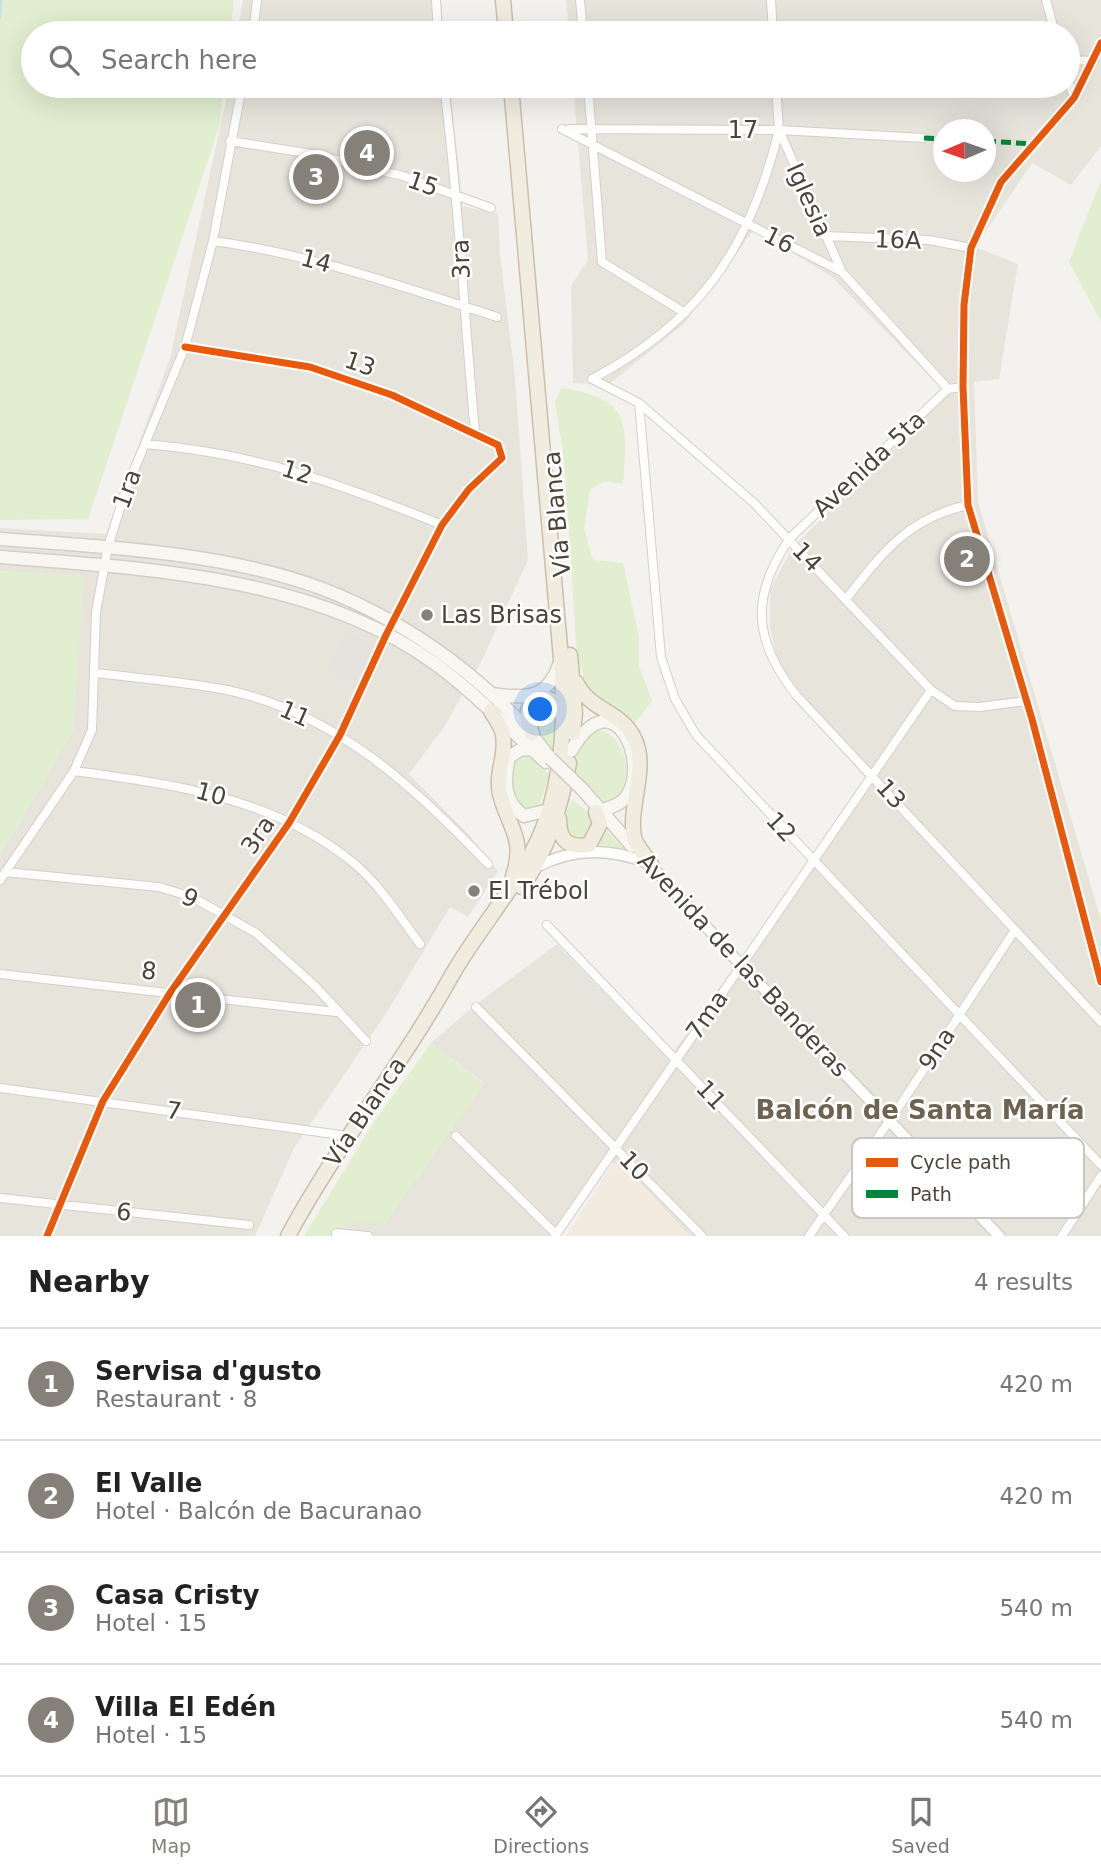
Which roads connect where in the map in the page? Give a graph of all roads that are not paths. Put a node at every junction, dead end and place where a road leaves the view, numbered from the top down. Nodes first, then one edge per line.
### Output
1 (257, 0) edge
2 (436, 0) edge
3 (503, 0) edge
4 (512, 0) edge
5 (580, 0) edge
6 (771, 0) edge
7 (1046, 0) edge
8 (254, 21) edge
9 (437, 21) edge
10 (505, 21) edge
11 (514, 21) edge
12 (582, 21) edge
13 (772, 21) edge
14 (1052, 21) edge
15 (1101, 43) edge
16 (1080, 60) edge
17 (1094, 61) junction
18 (1080, 87) edge
19 (239, 98) edge
20 (448, 98) edge
21 (512, 98) edge
22 (520, 98) edge
23 (589, 98) edge
24 (777, 98) edge
25 (1074, 98) edge
26 (562, 129) joint
27 (779, 130) junction
28 (593, 131) junction
29 (924, 138) dead end
30 (230, 141) junction
31 (595, 145) junction
32 (458, 196) junction
33 (491, 208) dead end
34 (747, 223) junction
35 (825, 236) junction
36 (213, 241) junction
37 (971, 248) junction
38 (842, 272) junction
39 (463, 306) junction
40 (685, 313) junction
41 (497, 317) dead end
42 (185, 347) junction
43 (963, 387) junction
44 (948, 389) junction
45 (639, 403) junction
46 (475, 432) junction
47 (145, 444) junction
48 (502, 458) joint
49 (968, 505) junction
50 (442, 525) junction
51 (790, 538) junction
52 (0, 539) edge
53 (108, 547) junction
54 (0, 557) edge
55 (105, 565) junction
56 (847, 598) junction
57 (389, 629) junction
58 (561, 659) junction
59 (95, 673) junction
60 (572, 673) junction
61 (931, 690) junction
62 (492, 694) junction
63 (1025, 701) junction
64 (491, 710) junction
65 (565, 716) junction
66 (531, 733) junction
67 (340, 735) junction
68 (531, 749) junction
69 (571, 751) junction
70 (550, 762) junction
71 (74, 771) junction
72 (873, 774) junction
73 (599, 811) junction
74 (554, 812) junction
75 (289, 823) junction
76 (632, 846) joint
77 (813, 862) junction
78 (488, 864) dead end
79 (651, 864) junction
80 (536, 867) junction
81 (3, 876) edge
82 (506, 897) junction
83 (226, 916) junction
84 (547, 926) dead end
85 (1016, 930) junction
86 (420, 944) dead end
87 (741, 965) junction
88 (0, 974) edge
89 (1101, 982) edge
90 (445, 991) junction
91 (170, 993) junction
92 (476, 1007) dead end
93 (336, 1012) junction
94 (959, 1016) junction
95 (1101, 1022) edge
96 (366, 1041) dead end
97 (677, 1059) junction
98 (0, 1088) edge
99 (103, 1101) junction
100 (889, 1121) junction
101 (348, 1136) junction
102 (456, 1136) dead end
103 (877, 1138) edge
104 (905, 1138) edge
105 (1075, 1138) edge
106 (616, 1147) junction
107 (1084, 1147) edge
108 (1101, 1165) edge
109 (852, 1173) edge
110 (1101, 1176) edge
111 (0, 1198) edge
112 (1084, 1202) edge
113 (61, 1205) junction
114 (823, 1214) junction
115 (982, 1218) edge
116 (1074, 1218) edge
117 (249, 1225) dead end
118 (335, 1233) dead end
119 (556, 1235) edge
120 (47, 1236) edge
121 (288, 1236) edge
122 (368, 1236) edge
123 (702, 1236) edge
124 (809, 1236) edge
125 (844, 1236) edge
126 (999, 1236) edge
127 (1062, 1236) edge

1 - 8 street
2 - 9 street
3 - 10 highway
4 - 11 highway
5 - 12 street
6 - 13 street
7 - 14 street
15 - 17 street
16 - 17 street
17 - 18 street
19 - 30 street, 1ra
20 - 32 street, 3ra
21 - 58 highway, Vía Blanca
22 - 60 highway, Vía Blanca
23 - 28 street
24 - 27 street, Iglesia
25 - 37 street
26 - 28 street, 17
26 - 31 street, 16
27 - 28 street, 17
27 - 29 street, 17
27 - 34 street
27 - 35 street, Iglesia
28 - 31 street
30 - 32 street, 15
30 - 36 street, 1ra
31 - 34 street, 16
31 - 40 street
32 - 33 street, 15
32 - 39 street, 3ra
34 - 38 street, 16
34 - 40 street
35 - 37 street, 16A
35 - 38 street, Iglesia
36 - 39 street, 14
36 - 42 street, 1ra
37 - 43 street
38 - 44 street, 16
39 - 41 street, 14
39 - 46 street, 3ra
40 - 45 street, 14
42 - 46 street, 13
42 - 47 street, 1ra
43 - 44 street
43 - 49 street
44 - 51 street, Avenida 5ta
45 - 51 street, 14
45 - 77 street, 12
46 - 48 street, 13
47 - 50 street, 12
47 - 53 street, 1ra
48 - 50 street, 3ra
49 - 56 street
49 - 63 street
50 - 57 street, 3ra
51 - 56 street, 14
51 - 72 street, 13
52 - 53 main road, Avenida de las Banderas
53 - 55 street, 1ra
53 - 57 main road, Avenida de las Banderas
54 - 55 main road, Avenida de las Banderas
55 - 57 main road, Avenida de las Banderas
55 - 59 street, 1ra
56 - 61 street, 14
57 - 62 main road, Avenida de las Banderas
57 - 64 main road, Avenida de las Banderas
57 - 67 street, 3ra
58 - 62 main road
58 - 65 highway, Vía Blanca
59 - 67 street, 11
59 - 71 street, 1ra
60 - 69 highway, Vía Blanca
60 - 79 highway
61 - 63 street, 14
61 - 72 street, 7ma
62 - 66 main road, Avenida de las Banderas
63 - 89 street
64 - 68 main road, Avenida de las Banderas
64 - 82 highway
65 - 66 highway
65 - 74 highway, Vía Blanca
66 - 70 main road, Avenida de las Banderas
67 - 75 street, 3ra
67 - 78 street, 11
68 - 70 main road, Avenida de las Banderas
68 - 74 main road
69 - 73 main road
69 - 74 highway, Vía Blanca
70 - 73 main road, Avenida de las Banderas, bridge
71 - 75 street, 10
71 - 81 street, 1ra
72 - 77 street, 7ma
72 - 85 street, 13
73 - 74 highway
73 - 76 main road, Avenida de las Banderas
74 - 80 highway, Vía Blanca
74 - 82 highway, Vía Blanca
75 - 83 street, 3ra
75 - 86 street, 10
76 - 79 street, Avenida de las Banderas
77 - 87 street, 7ma
77 - 94 street, 12
79 - 80 street
79 - 87 street, Avenida de las Banderas
80 - 90 highway, Vía Blanca
81 - 83 street, 9
82 - 90 highway, Vía Blanca
83 - 91 street, 3ra
83 - 93 street, 9
84 - 97 street, 11
85 - 94 street, 9na
85 - 95 street, 13
87 - 97 street, 7ma
87 - 100 street, Avenida de las Banderas
88 - 91 street, 8
90 - 101 highway, Vía Blanca
91 - 93 street, 8
91 - 99 street, 3ra
92 - 106 street, 10
93 - 96 street, 9
94 - 100 street, 9na
94 - 105 street, 12
97 - 106 street, 7ma
97 - 114 street, 11
98 - 99 street, 7
99 - 101 street, 7
99 - 113 street, 3ra
100 - 103 street, 9na
100 - 104 street, Avenida de las Banderas
101 - 121 highway, Vía Blanca
102 - 119 street
106 - 119 street, 7ma
106 - 123 street, 10
107 - 108 street, 12
109 - 114 street, 9na
110 - 112 street
111 - 113 street, 6
113 - 117 street, 6
113 - 120 street, 3ra
114 - 124 street, 9na
114 - 125 street, 11
115 - 126 street, Avenida de las Banderas
116 - 127 street
118 - 122 street

